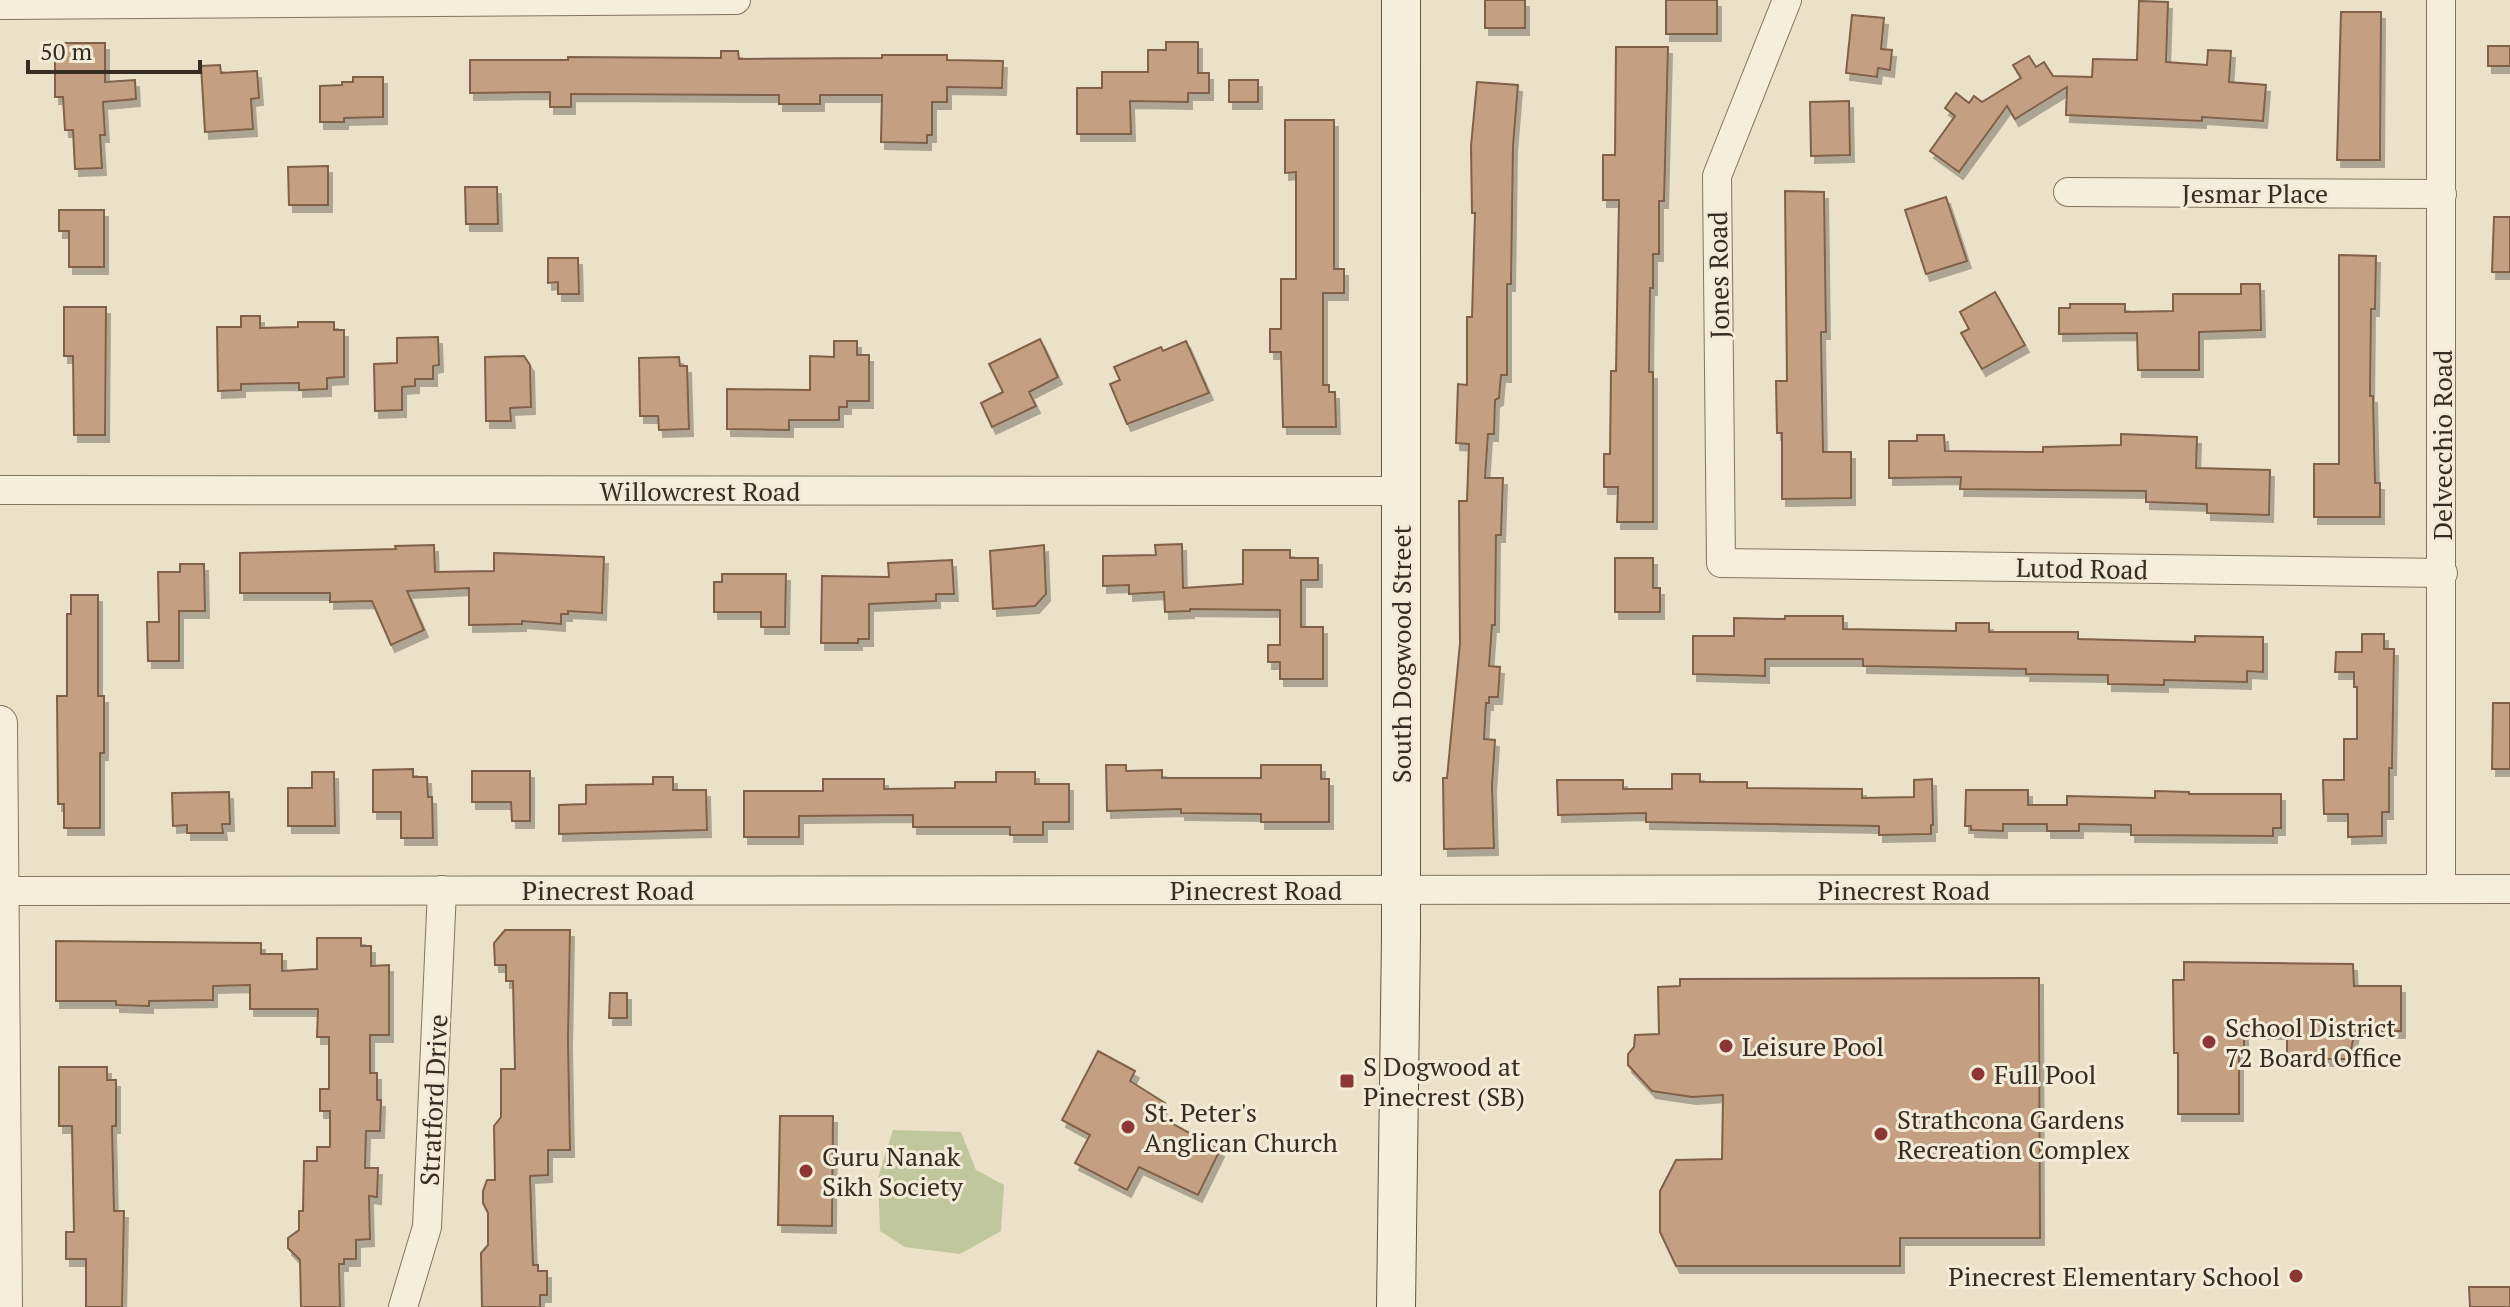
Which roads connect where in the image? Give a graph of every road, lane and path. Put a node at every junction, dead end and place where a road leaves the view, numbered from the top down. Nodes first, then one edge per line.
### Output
1 (736, 0) edge
2 (1401, 0) edge
3 (1787, 0) edge
4 (2441, 0) edge
5 (0, 5) edge
6 (2068, 192) dead end
7 (2442, 194) junction
8 (0, 490) edge
9 (1401, 491) junction
10 (1721, 563) joint
11 (2443, 573) junction
12 (0, 723) edge
13 (2441, 889) junction
14 (2510, 889) edge
15 (442, 890) junction
16 (1401, 890) junction
17 (1, 891) edge
18 (5, 1307) edge
19 (403, 1307) edge
20 (1396, 1307) edge

1 - 5 street
2 - 9 main road, South Dogwood Street
3 - 10 street, Jones Road
4 - 7 street, Delvecchio Road
6 - 7 street, Jesmar Place
7 - 11 street, Delvecchio Road
8 - 9 street, Willowcrest Road
9 - 16 main road, South Dogwood Street
10 - 11 street, Lutod Road
11 - 13 street, Delvecchio Road
12 - 17 street
13 - 14 street, Pinecrest Road
13 - 16 street, Pinecrest Road
15 - 16 street, Pinecrest Road
15 - 17 street, Pinecrest Road
15 - 19 street, Stratford Drive
16 - 20 main road, South Dogwood Street
17 - 18 street

